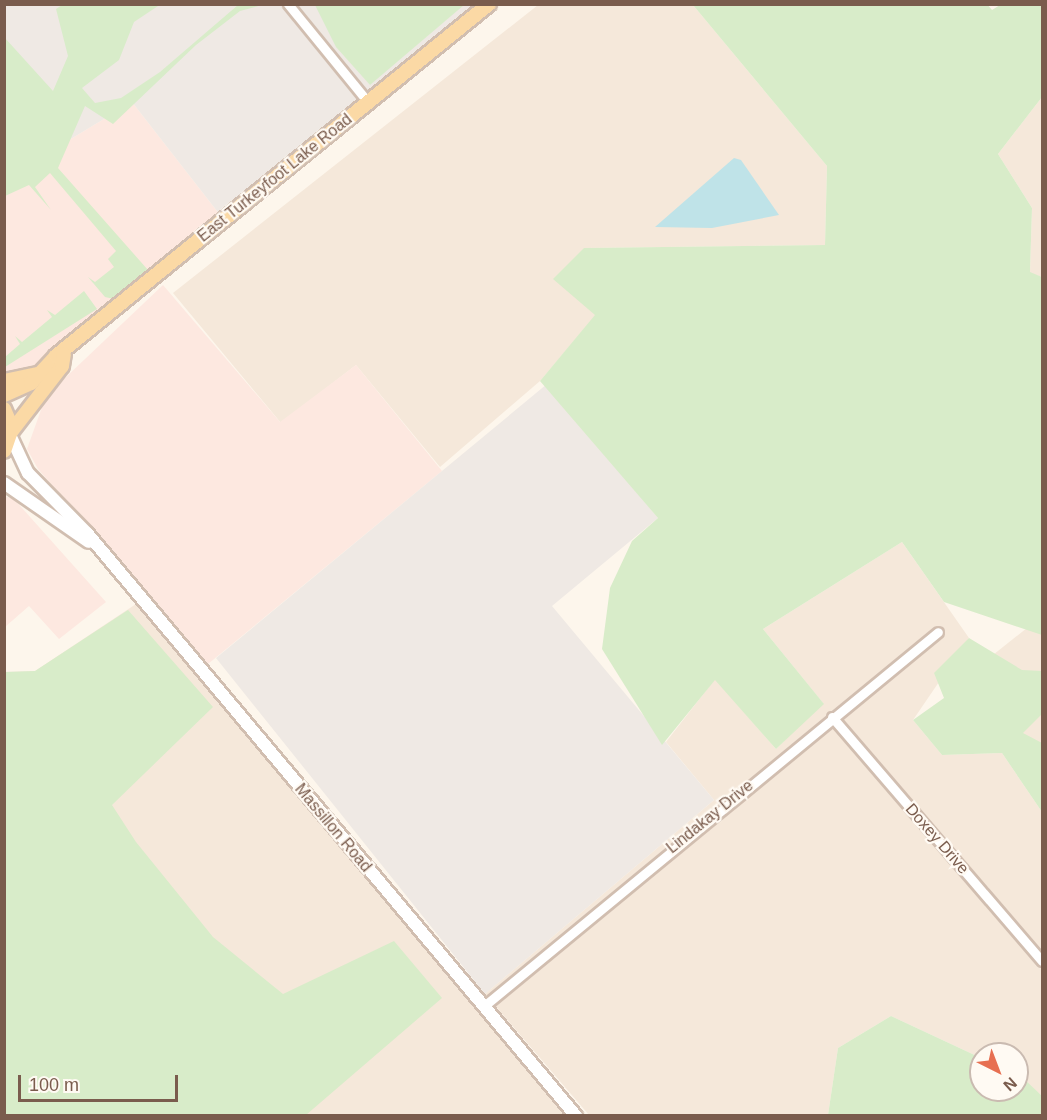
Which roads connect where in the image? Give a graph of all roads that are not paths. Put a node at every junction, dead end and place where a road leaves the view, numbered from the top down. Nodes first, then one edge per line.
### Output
1 (288, 4) edge
2 (489, 4) edge
3 (368, 102) junction
4 (64, 354) junction
5 (38, 374) junction
6 (4, 381) edge
7 (4, 395) edge
8 (4, 409) edge
9 (11, 434) junction
10 (4, 451) edge
11 (4, 483) edge
12 (89, 542) junction
13 (938, 632) dead end
14 (832, 717) junction
15 (1042, 961) edge
16 (484, 1006) junction
17 (576, 1116) edge

1 - 3 street
2 - 3 main road, East Turkeyfoot Lake Road
3 - 4 main road, East Turkeyfoot Lake Road
4 - 5 main road, East Turkeyfoot Lake Road
4 - 9 main road, East Turkeyfoot Lake Road
5 - 6 main road
5 - 7 main road, East Turkeyfoot Lake Road
8 - 9 main road
9 - 10 main road, East Turkeyfoot Lake Road
9 - 12 main road, Massillon Road
11 - 12 main road, Massillon Road
12 - 16 main road, Massillon Road
13 - 14 street, Lindakay Drive
14 - 15 street, Doxey Drive
14 - 16 street, Lindakay Drive
16 - 17 main road, Massillon Road

